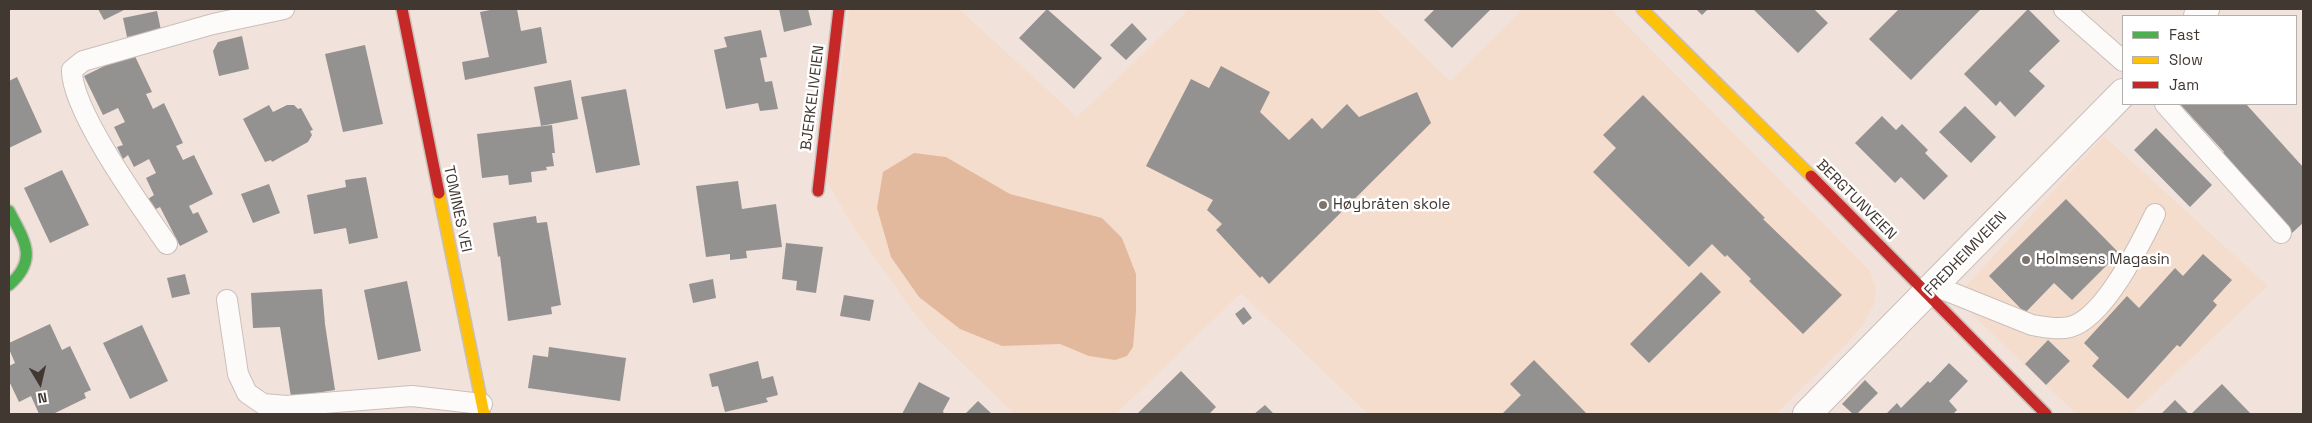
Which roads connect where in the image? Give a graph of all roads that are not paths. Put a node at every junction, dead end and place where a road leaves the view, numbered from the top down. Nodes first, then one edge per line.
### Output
1 (284, 9) edge
2 (402, 9) edge
3 (839, 9) edge
4 (1642, 9) edge
5 (2064, 9) edge
6 (2122, 61) edge
7 (2122, 94) edge
8 (2165, 105) edge
9 (818, 191) dead end
10 (9, 211) edge
11 (2155, 214) dead end
12 (2281, 233) dead end
13 (166, 244) dead end
14 (9, 285) edge
15 (1931, 289) junction
16 (226, 300) dead end
17 (483, 409) edge
18 (1807, 414) edge
19 (2046, 414) edge

1 - 13 lane
2 - 17 street, TOMINES VEI
3 - 9 street, BJERKELIVEIEN
4 - 15 street, BERGTUNVEIEN
5 - 6 lane
7 - 15 street, FREDHEIMVEIEN
8 - 12 lane
10 - 14 street
11 - 15 lane
15 - 18 street, FREDHEIMVEIEN
15 - 19 street, BERGTUNVEIEN
16 - 17 lane

